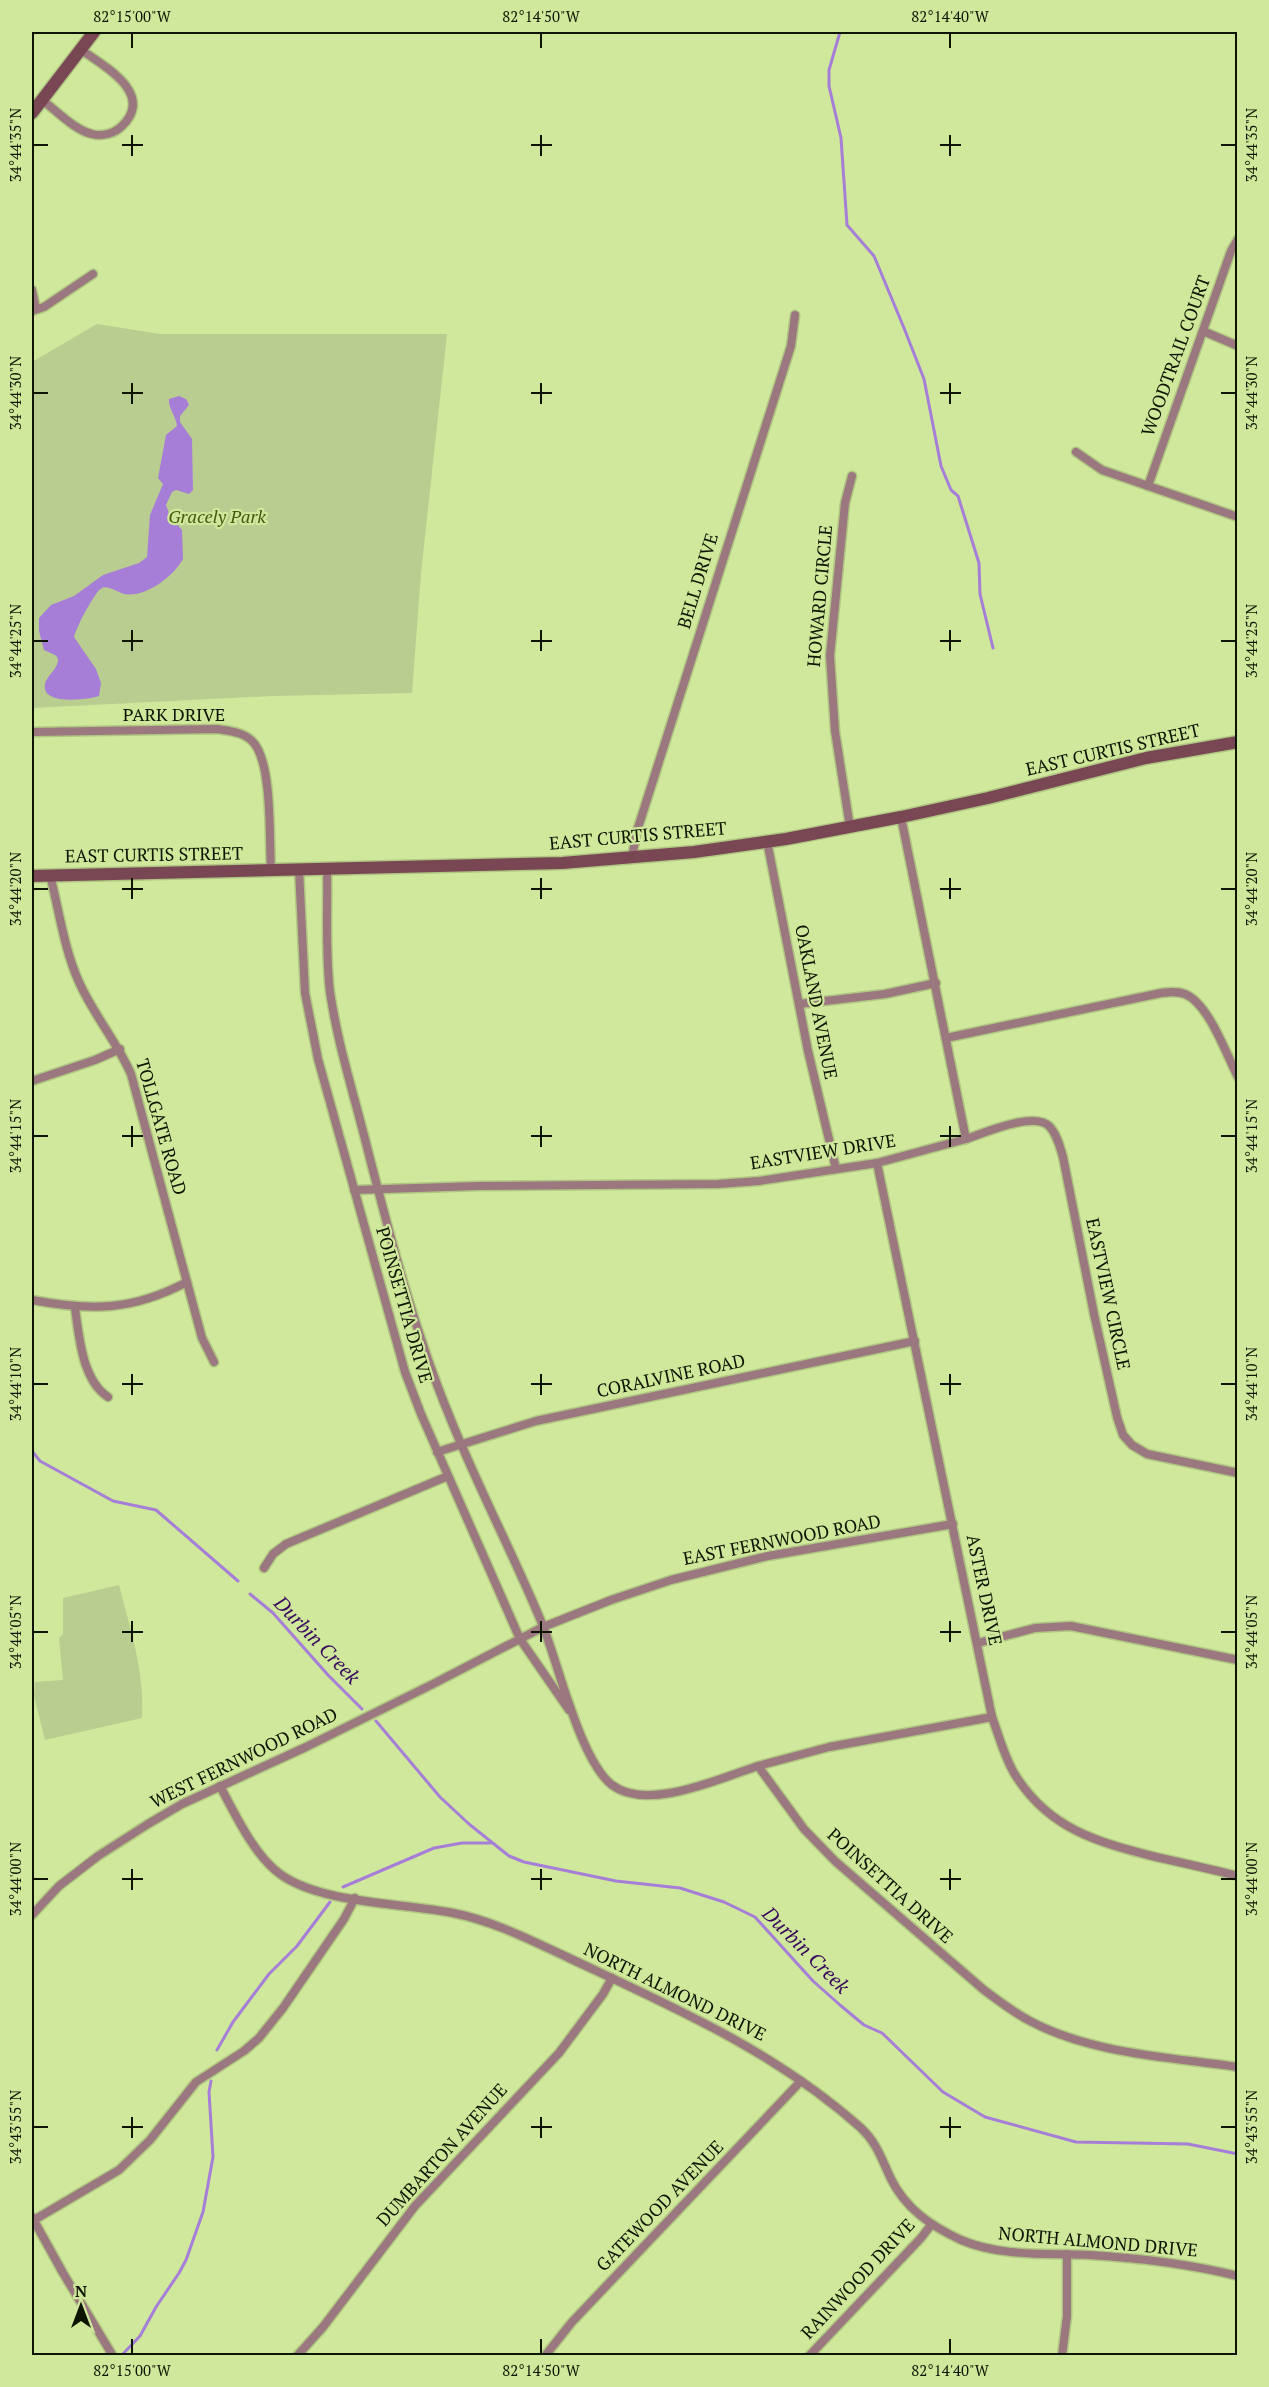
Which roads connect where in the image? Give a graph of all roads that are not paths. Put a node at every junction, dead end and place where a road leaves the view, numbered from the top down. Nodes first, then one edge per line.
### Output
1 (94, 32) edge
2 (80, 50) junction
3 (42, 100) junction
4 (32, 113) edge
5 (1238, 238) edge
6 (93, 273) dead end
7 (32, 290) edge
8 (34, 310) edge
9 (795, 315) dead end
10 (1203, 332) junction
11 (1238, 346) edge
12 (1076, 452) dead end
13 (852, 476) dead end
14 (1148, 486) junction
15 (1238, 517) edge
16 (32, 732) edge
17 (1238, 742) edge
18 (901, 817) junction
19 (850, 827) junction
20 (767, 841) junction
21 (632, 857) junction
22 (327, 868) junction
23 (299, 869) junction
24 (271, 870) junction
25 (50, 875) junction
26 (32, 876) edge
27 (936, 983) junction
28 (799, 1004) junction
29 (946, 1038) junction
30 (120, 1049) junction
31 (1238, 1077) edge
32 (32, 1081) edge
33 (966, 1139) junction
34 (877, 1162) junction
35 (836, 1169) junction
36 (354, 1190) junction
37 (378, 1190) junction
38 (187, 1282) junction
39 (32, 1300) edge
40 (75, 1308) junction
41 (915, 1341) junction
42 (214, 1362) dead end
43 (108, 1397) dead end
44 (462, 1444) junction
45 (437, 1452) junction
46 (1238, 1473) edge
47 (448, 1476) junction
48 (953, 1524) junction
49 (264, 1568) dead end
50 (543, 1627) junction
51 (520, 1639) junction
52 (978, 1643) junction
53 (1238, 1660) edge
54 (993, 1717) junction
55 (575, 1719) junction
56 (758, 1766) junction
57 (220, 1786) junction
58 (1238, 1876) edge
59 (355, 1898) junction
60 (32, 1914) edge
61 (612, 1978) junction
62 (1238, 2067) edge
63 (801, 2081) junction
64 (33, 2218) edge
65 (931, 2225) junction
66 (1066, 2254) junction
67 (1238, 2276) edge
68 (113, 2355) edge
69 (297, 2355) edge
70 (545, 2355) edge
71 (809, 2355) edge
72 (1062, 2355) edge

1 - 2 main road
2 - 3 main road
2 - 3 street
3 - 4 main road
5 - 10 street, WOODTRAIL COURT
6 - 8 street
7 - 8 street
9 - 21 street, BELL DRIVE
10 - 11 street
10 - 14 street, WOODTRAIL COURT
12 - 14 street
13 - 19 street, HOWARD CIRCLE
14 - 15 street
16 - 24 street, PARK DRIVE
17 - 18 main road, EAST CURTIS STREET
18 - 19 main road, EAST CURTIS STREET
18 - 27 street
19 - 20 main road, EAST CURTIS STREET
20 - 21 main road, EAST CURTIS STREET
20 - 28 street, OAKLAND AVENUE
21 - 22 main road, EAST CURTIS STREET
22 - 23 main road, EAST CURTIS STREET
22 - 37 street, POINSETTIA DRIVE
23 - 24 main road, EAST CURTIS STREET
23 - 36 street, POINSETTIA DRIVE
24 - 25 main road, EAST CURTIS STREET
25 - 26 main road, EAST CURTIS STREET
25 - 30 street, TOLLGATE ROAD
27 - 28 street
27 - 29 street
28 - 35 street, OAKLAND AVENUE
29 - 31 street
29 - 33 street
30 - 32 street
30 - 38 street, TOLLGATE ROAD
33 - 34 street, EASTVIEW DRIVE
33 - 46 street, EASTVIEW CIRCLE
34 - 35 street, EASTVIEW DRIVE
34 - 41 street, ASTER DRIVE
35 - 37 street, EASTVIEW DRIVE
36 - 37 street, EASTVIEW DRIVE
36 - 45 street, POINSETTIA DRIVE
37 - 44 street, POINSETTIA DRIVE
38 - 40 street
38 - 42 street, TOLLGATE ROAD
39 - 40 street
40 - 43 street
41 - 44 street, CORALVINE ROAD
41 - 48 street, ASTER DRIVE
44 - 45 street, CORALVINE ROAD
44 - 50 street, POINSETTIA DRIVE
45 - 47 street, POINSETTIA DRIVE
47 - 49 street
47 - 51 street, POINSETTIA DRIVE
48 - 50 street, EAST FERNWOOD ROAD
48 - 52 street, ASTER DRIVE
50 - 51 street, EAST FERNWOOD ROAD
50 - 55 street, POINSETTIA DRIVE
51 - 55 street, POINSETTIA DRIVE
51 - 57 street, WEST FERNWOOD ROAD
52 - 53 street
52 - 54 street, ASTER DRIVE
54 - 56 street
54 - 58 street, ASTER DRIVE
55 - 56 street, POINSETTIA DRIVE
56 - 62 street, POINSETTIA DRIVE
57 - 59 street, NORTH ALMOND DRIVE
57 - 60 street, WEST FERNWOOD ROAD
59 - 61 street, NORTH ALMOND DRIVE
59 - 64 street
61 - 63 street, NORTH ALMOND DRIVE
61 - 69 street, DUMBARTON AVENUE
63 - 65 street, NORTH ALMOND DRIVE
63 - 70 street, GATEWOOD AVENUE
64 - 68 street
65 - 66 street, NORTH ALMOND DRIVE
65 - 71 street, RAINWOOD DRIVE
66 - 67 street, NORTH ALMOND DRIVE
66 - 72 street

